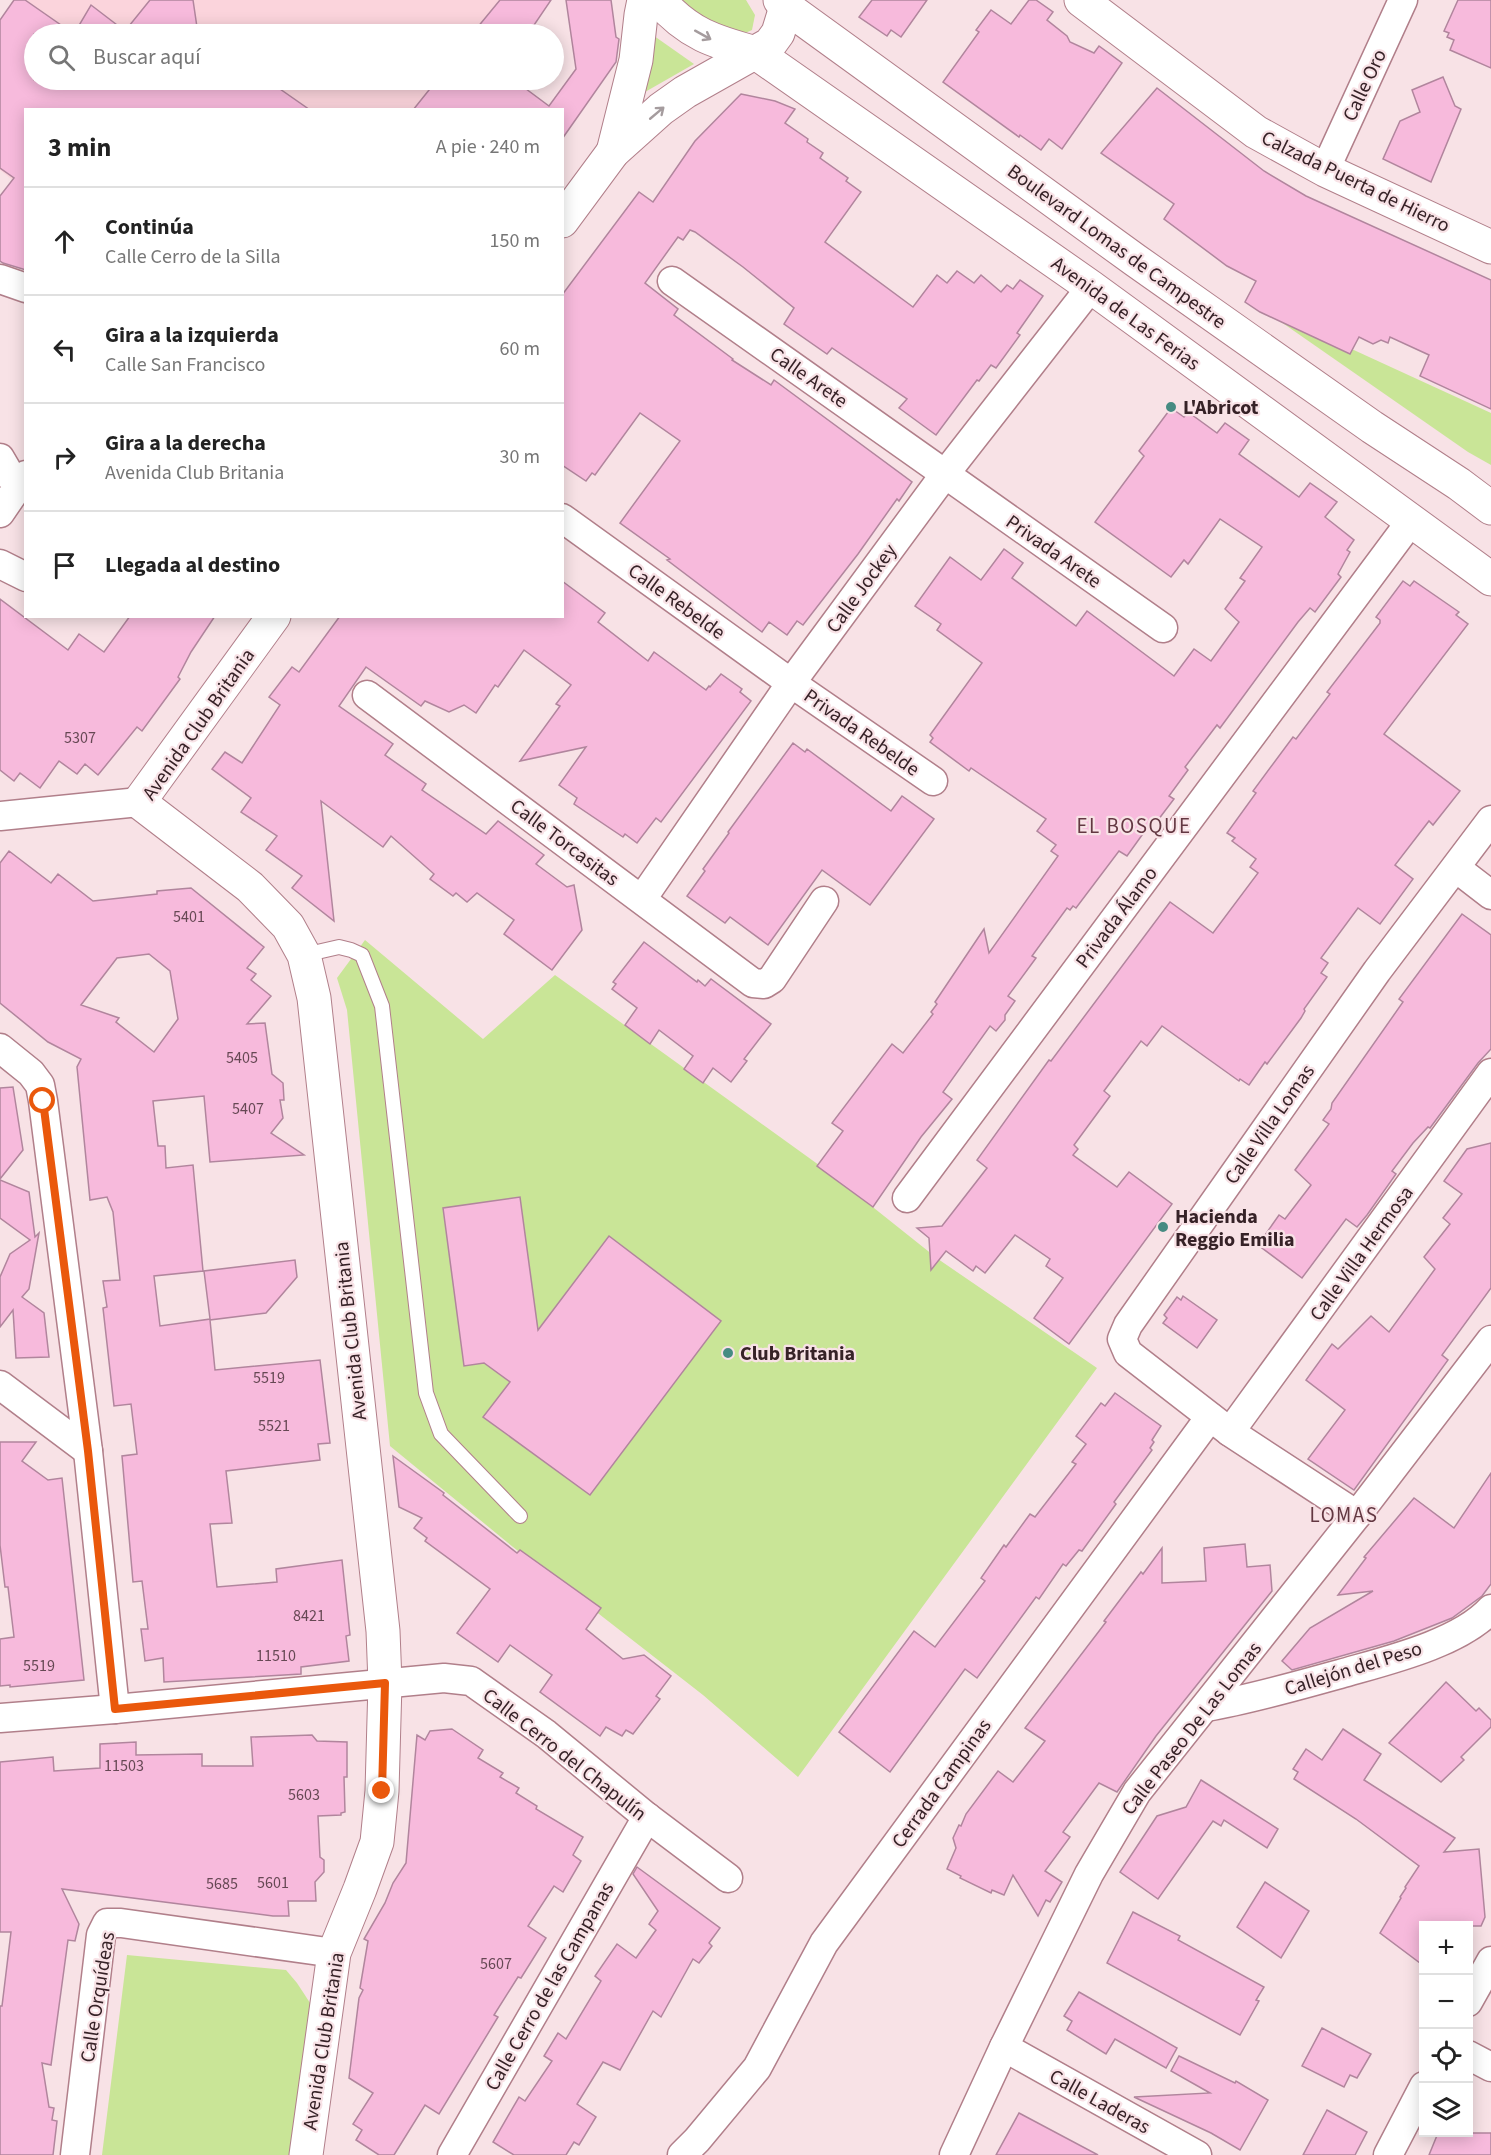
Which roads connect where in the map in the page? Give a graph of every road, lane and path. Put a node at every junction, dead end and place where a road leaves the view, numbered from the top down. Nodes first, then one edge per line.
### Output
1 (644, 0) edge
2 (659, 0) edge
3 (1081, 0) edge
4 (1403, 0) edge
5 (783, 3) edge
6 (756, 53) junction
7 (613, 152) junction
8 (1325, 170) junction
9 (564, 218) edge
10 (1491, 247) edge
11 (0, 279) edge
12 (672, 280) dead end
13 (24, 287) edge
14 (1091, 287) junction
15 (0, 458) edge
16 (945, 474) junction
17 (21, 481) edge
18 (1459, 484) junction
19 (1491, 497) edge
20 (1491, 508) edge
21 (0, 513) edge
22 (564, 519) edge
23 (1411, 521) junction
24 (0, 564) edge
25 (24, 576) edge
26 (1491, 579) edge
27 (273, 618) edge
28 (1163, 628) dead end
29 (791, 683) junction
30 (367, 695) dead end
31 (933, 781) dead end
32 (140, 802) junction
33 (0, 816) edge
34 (1491, 820) edge
35 (1456, 868) junction
36 (1491, 894) edge
37 (642, 899) junction
38 (824, 901) dead end
39 (304, 955) junction
40 (0, 1048) edge
41 (1491, 1073) edge
42 (907, 1198) dead end
43 (1491, 1340) edge
44 (0, 1385) edge
45 (1220, 1425) junction
46 (88, 1451) junction
47 (1357, 1515) junction
48 (520, 1516) dead end
49 (1491, 1609) edge
50 (385, 1683) junction
51 (1206, 1707) junction
52 (115, 1709) junction
53 (0, 1718) edge
54 (647, 1817) junction
55 (728, 1878) dead end
56 (334, 1953) junction
57 (1491, 1961) edge
58 (1473, 1993) edge
59 (1004, 2047) junction
60 (1473, 2058) edge
61 (1491, 2067) edge
62 (1419, 2096) edge
63 (75, 2155) edge
64 (306, 2155) edge
65 (452, 2155) edge
66 (682, 2155) edge
67 (954, 2155) edge
68 (1197, 2155) edge
69 (1388, 2155) edge

1 - 7 main road
2 -> 6 main road
3 - 8 main road, Calzada Puerta de Hierro
4 - 8 street, Calle Oro
5 - 6 main road
5 - 18 main road, Boulevard Lomas de Campestre
7 -> 6 main road
6 - 14 main road, Avenida de Las Ferias
7 - 9 main road
8 - 10 main road, Calzada Puerta de Hierro
11 - 13 street
12 - 16 street, Calle Arete
14 - 16 street, Calle Jockey
14 - 23 main road, Avenida de Las Ferias
15 - 17 street
16 - 28 street, Privada Arete
16 - 29 street, Calle Jockey
17 - 21 street
18 - 19 main road, Boulevard Lomas de Campestre
18 - 20 main road, Boulevard Lomas de Campestre
22 - 29 street, Calle Rebelde
23 - 26 main road, Avenida de Las Ferias
23 - 42 street, Privada Álamo
24 - 25 street
27 - 32 main road, Avenida Club Britania
29 - 31 street, Privada Rebelde
29 - 37 street, Calle Jockey
30 - 37 street, Calle Torcasitas
32 - 33 street
32 - 39 main road, Avenida Club Britania
34 - 35 street, Calle Villa Lomas
35 - 36 street
35 - 45 street, Calle Villa Lomas
37 - 38 street, Calle Torcasitas
39 - 48 lane
39 - 50 main road, Avenida Club Britania
40 - 46 street
41 - 45 street, Calle Villa Hermosa
43 - 47 street, Calle Paseo De Las Lomas
44 - 46 street
45 - 47 street, Calle Villa Lomas
45 - 66 street, Cerrada Campinas
46 - 52 street
47 - 51 street, Calle Paseo De Las Lomas
49 - 51 street, Callejón del Peso
50 - 52 street, Calle Cerro del Chapulín
50 - 54 street, Calle Cerro del Chapulín
50 - 56 main road, Avenida Club Britania
51 - 59 street, Calle Paseo De Las Lomas
52 - 53 street, Calle Cerro del Chapulín
54 - 55 street, Calle Cerro del Chapulín
54 - 65 street, Calle Cerro de las Campanas
56 - 63 street, Calle Orquídeas
56 - 64 main road, Avenida Club Britania
57 - 58 street
59 - 67 street, Calle Paseo De Las Lomas
59 - 68 street, Calle Laderas
60 - 61 street
62 - 69 street

